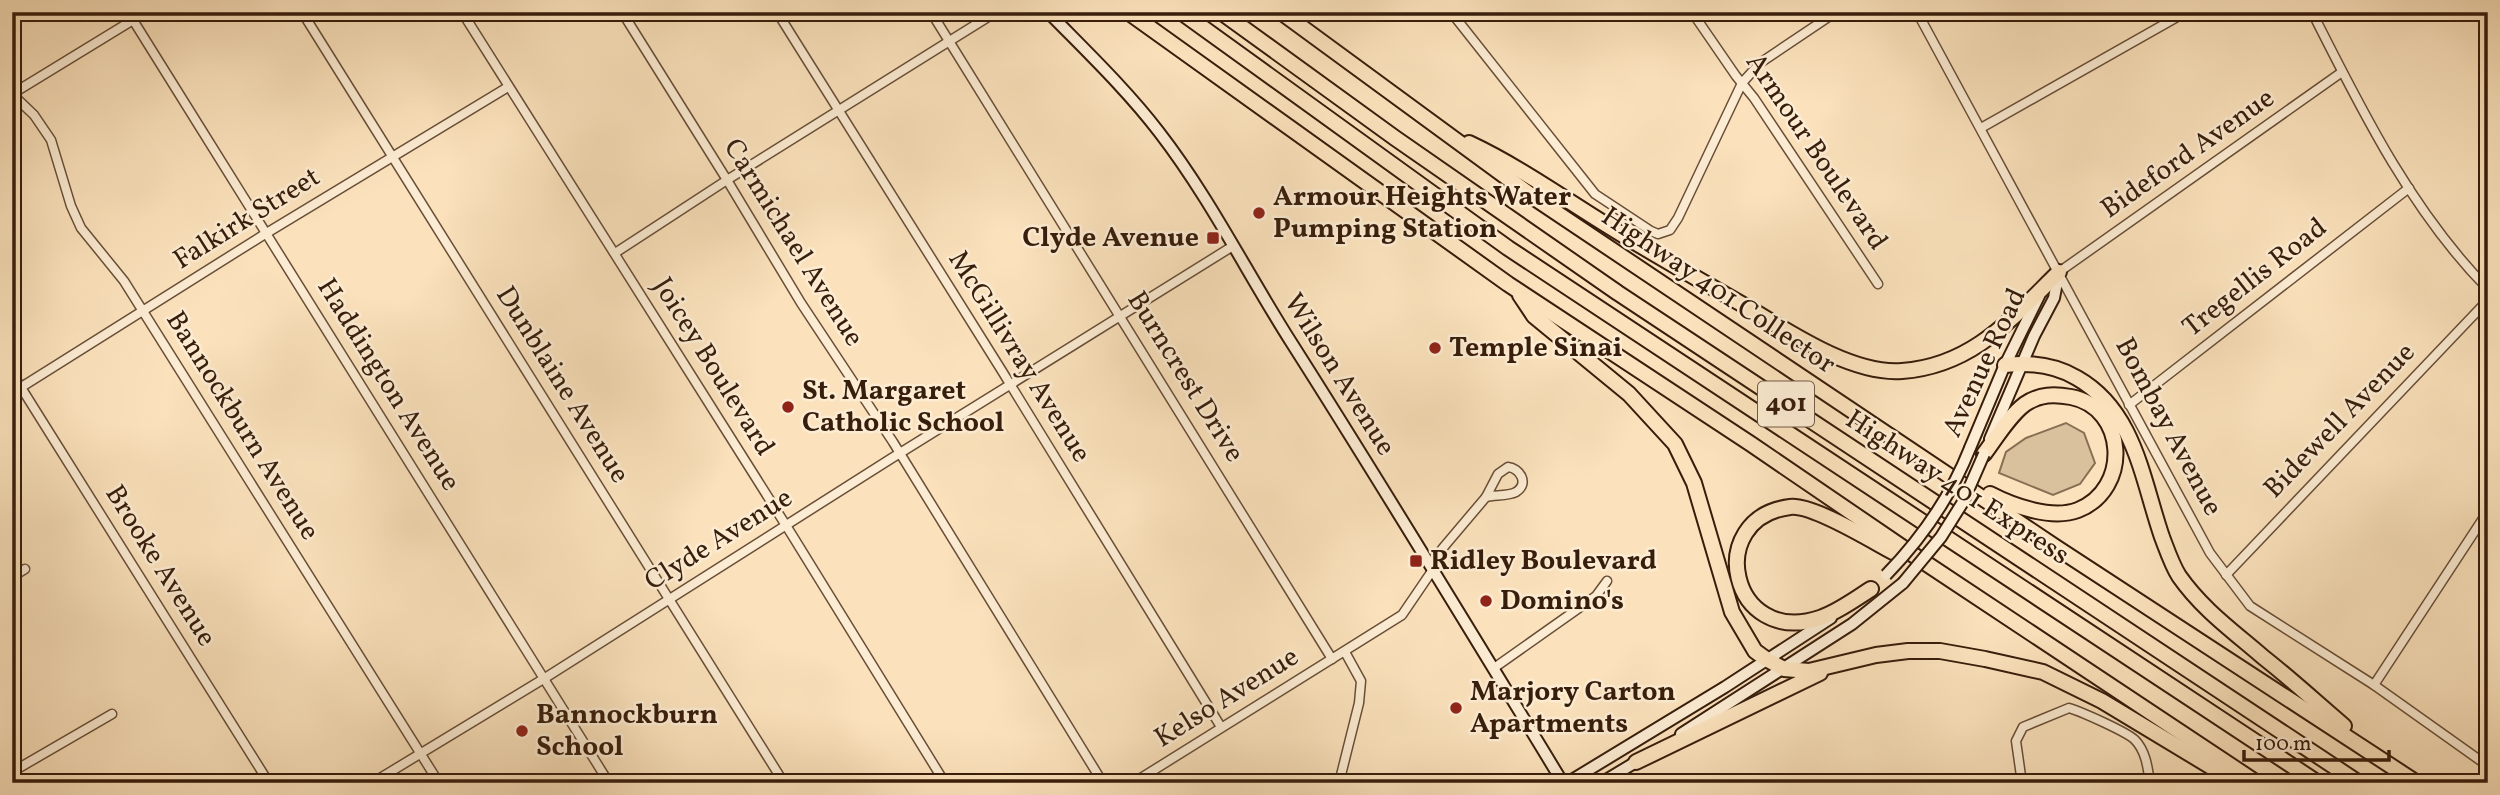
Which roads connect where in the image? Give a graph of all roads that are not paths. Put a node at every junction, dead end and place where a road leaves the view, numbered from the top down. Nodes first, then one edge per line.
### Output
1 (302, 12) edge
2 (462, 12) edge
3 (622, 12) edge
4 (777, 12) edge
5 (931, 12) edge
6 (996, 12) edge
7 (1048, 12) edge
8 (1128, 12) edge
9 (1181, 12) edge
10 (1221, 12) edge
11 (1281, 12) edge
12 (1451, 12) edge
13 (1692, 12) edge
14 (1836, 12) edge
15 (1917, 12) edge
16 (2186, 12) edge
17 (2312, 12) edge
18 (130, 16) edge
19 (950, 42) junction
20 (2342, 72) junction
21 (1742, 83) junction
22 (508, 87) junction
23 (12, 94) edge
24 (839, 111) junction
25 (1437, 128) junction
26 (1981, 128) junction
27 (392, 156) junction
28 (727, 180) junction
29 (2410, 188) junction
30 (265, 234) junction
31 (1233, 246) junction
32 (615, 253) junction
33 (2059, 272) junction
34 (1878, 284) dead end
35 (1515, 288) junction
36 (2488, 289) edge
37 (2488, 300) edge
38 (143, 311) junction
39 (1121, 316) junction
40 (2022, 363) junction
41 (2006, 365) junction
42 (12, 373) edge
43 (1010, 384) junction
44 (22, 387) junction
45 (12, 393) edge
46 (2129, 405) junction
47 (900, 453) junction
48 (1984, 454) junction
49 (1948, 474) junction
50 (1486, 497) junction
51 (2488, 511) edge
52 (786, 525) junction
53 (1918, 558) junction
54 (1434, 568) junction
55 (25, 569) dead end
56 (2226, 575) junction
57 (12, 577) edge
58 (1606, 581) dead end
59 (1871, 589) junction
60 (669, 599) junction
61 (1345, 652) junction
62 (1332, 659) junction
63 (1766, 659) junction
64 (1841, 663) junction
65 (1494, 668) junction
66 (1784, 668) junction
67 (545, 678) junction
68 (2374, 685) junction
69 (112, 714) dead end
70 (1221, 727) junction
71 (2360, 746) junction
72 (420, 752) junction
73 (1636, 762) junction
74 (2488, 766) edge
75 (12, 772) edge
76 (2253, 780) edge
77 (269, 783) edge
78 (372, 783) edge
79 (439, 783) edge
80 (609, 783) edge
81 (783, 783) edge
82 (945, 783) edge
83 (1103, 783) edge
84 (1133, 783) edge
85 (1339, 783) edge
86 (1565, 783) edge
87 (1601, 783) edge
88 (2022, 783) edge
89 (2150, 783) edge
90 (2318, 783) edge
91 (2359, 783) edge
92 (2417, 783) edge

1 - 27 street, Dunblaine Avenue
2 - 22 street, Joicey Boulevard
3 - 28 street, Carmichael Avenue
4 - 24 street, McGillivray Avenue
5 - 19 street, Burncrest Drive
6 - 19 street
7 - 31 main road, Wilson Avenue
8 - 35 highway, 401
9 - 90 highway, Highway 401 Express / 401
10 - 91 highway, Highway 401 Express / 401
11 - 25 highway, Highway 401 Collector / 401
12 - 21 street
13 - 21 street, Armour Boulevard
14 - 21 street
15 - 26 street, Bombay Avenue
16 - 26 street
17 - 20 street
18 - 23 street
18 - 30 street, Haddington Avenue
19 - 24 street
19 - 39 street, Burncrest Drive
20 - 29 street
20 - 33 street, Bideford Avenue
21 - 34 street, Armour Boulevard
22 - 27 street, Falkirk Street
22 - 32 street, Joicey Boulevard
23 - 38 street, Bannockburn Avenue
24 - 28 street
24 - 43 street, McGillivray Avenue
25 - 33 highway
25 - 49 highway, Highway 401 Collector / 401
26 - 33 street, Bombay Avenue
27 - 30 street, Falkirk Street
27 - 60 street, Dunblaine Avenue
28 - 32 street
28 - 47 street, Carmichael Avenue
29 - 36 street
29 - 46 street, Tregellis Road
30 - 38 street, Falkirk Street
30 - 67 street, Haddington Avenue
31 - 39 street, Clyde Avenue
31 - 54 main road, Wilson Avenue
32 - 52 street, Joicey Boulevard
33 - 40 main road, Avenue Road
33 - 41 main road, Avenue Road
33 - 46 street, Bombay Avenue
35 - 53 highway, 401
35 - 63 highway
37 - 56 street, Bidewell Avenue
38 - 44 street, Falkirk Street
38 - 72 street, Bannockburn Avenue
39 - 43 street, Clyde Avenue
39 - 62 street, Burncrest Drive
40 - 41 highway
40 - 48 main road, Avenue Road
40 - 71 highway
41 - 59 main road, Avenue Road, bridge
42 - 44 street, Brooke Avenue
43 - 47 street, Clyde Avenue
43 - 70 street, McGillivray Avenue
44 - 45 street, Falkirk Street
44 - 77 street, Brooke Avenue
46 - 56 street, Bombay Avenue
47 - 52 street, Clyde Avenue
47 - 83 street, Carmichael Avenue
48 - 49 highway
48 - 66 main road, Avenue Road, bridge
49 - 71 highway, Highway 401 Collector / 401
50 - 50 street
50 - 54 street
51 - 68 street
52 - 60 street, Clyde Avenue
52 - 82 street, Joicey Boulevard
53 - 59 highway
53 - 76 highway, 401
54 - 61 street
54 - 65 main road, Wilson Avenue
55 - 57 street
56 - 68 street, Bombay Avenue
58 - 65 street
59 - 63 main road, Avenue Road
60 - 67 street, Clyde Avenue
60 - 81 street, Dunblaine Avenue
61 - 62 street, Kelso Avenue
61 - 85 street
62 - 70 street, Kelso Avenue
63 - 66 highway
63 - 86 main road, Avenue Road
64 - 66 highway
64 - 73 highway
64 - 76 highway
65 - 86 main road, Wilson Avenue
66 - 73 main road, Avenue Road
67 - 72 street, Clyde Avenue
67 - 80 street, Haddington Avenue
68 - 74 street, Bombay Avenue
69 - 75 street
70 - 84 street, Kelso Avenue
71 - 92 highway, Highway 401 Collector / 401
72 - 78 street, Clyde Avenue
72 - 79 street, Bannockburn Avenue
73 - 87 main road, Avenue Road
88 - 89 street

